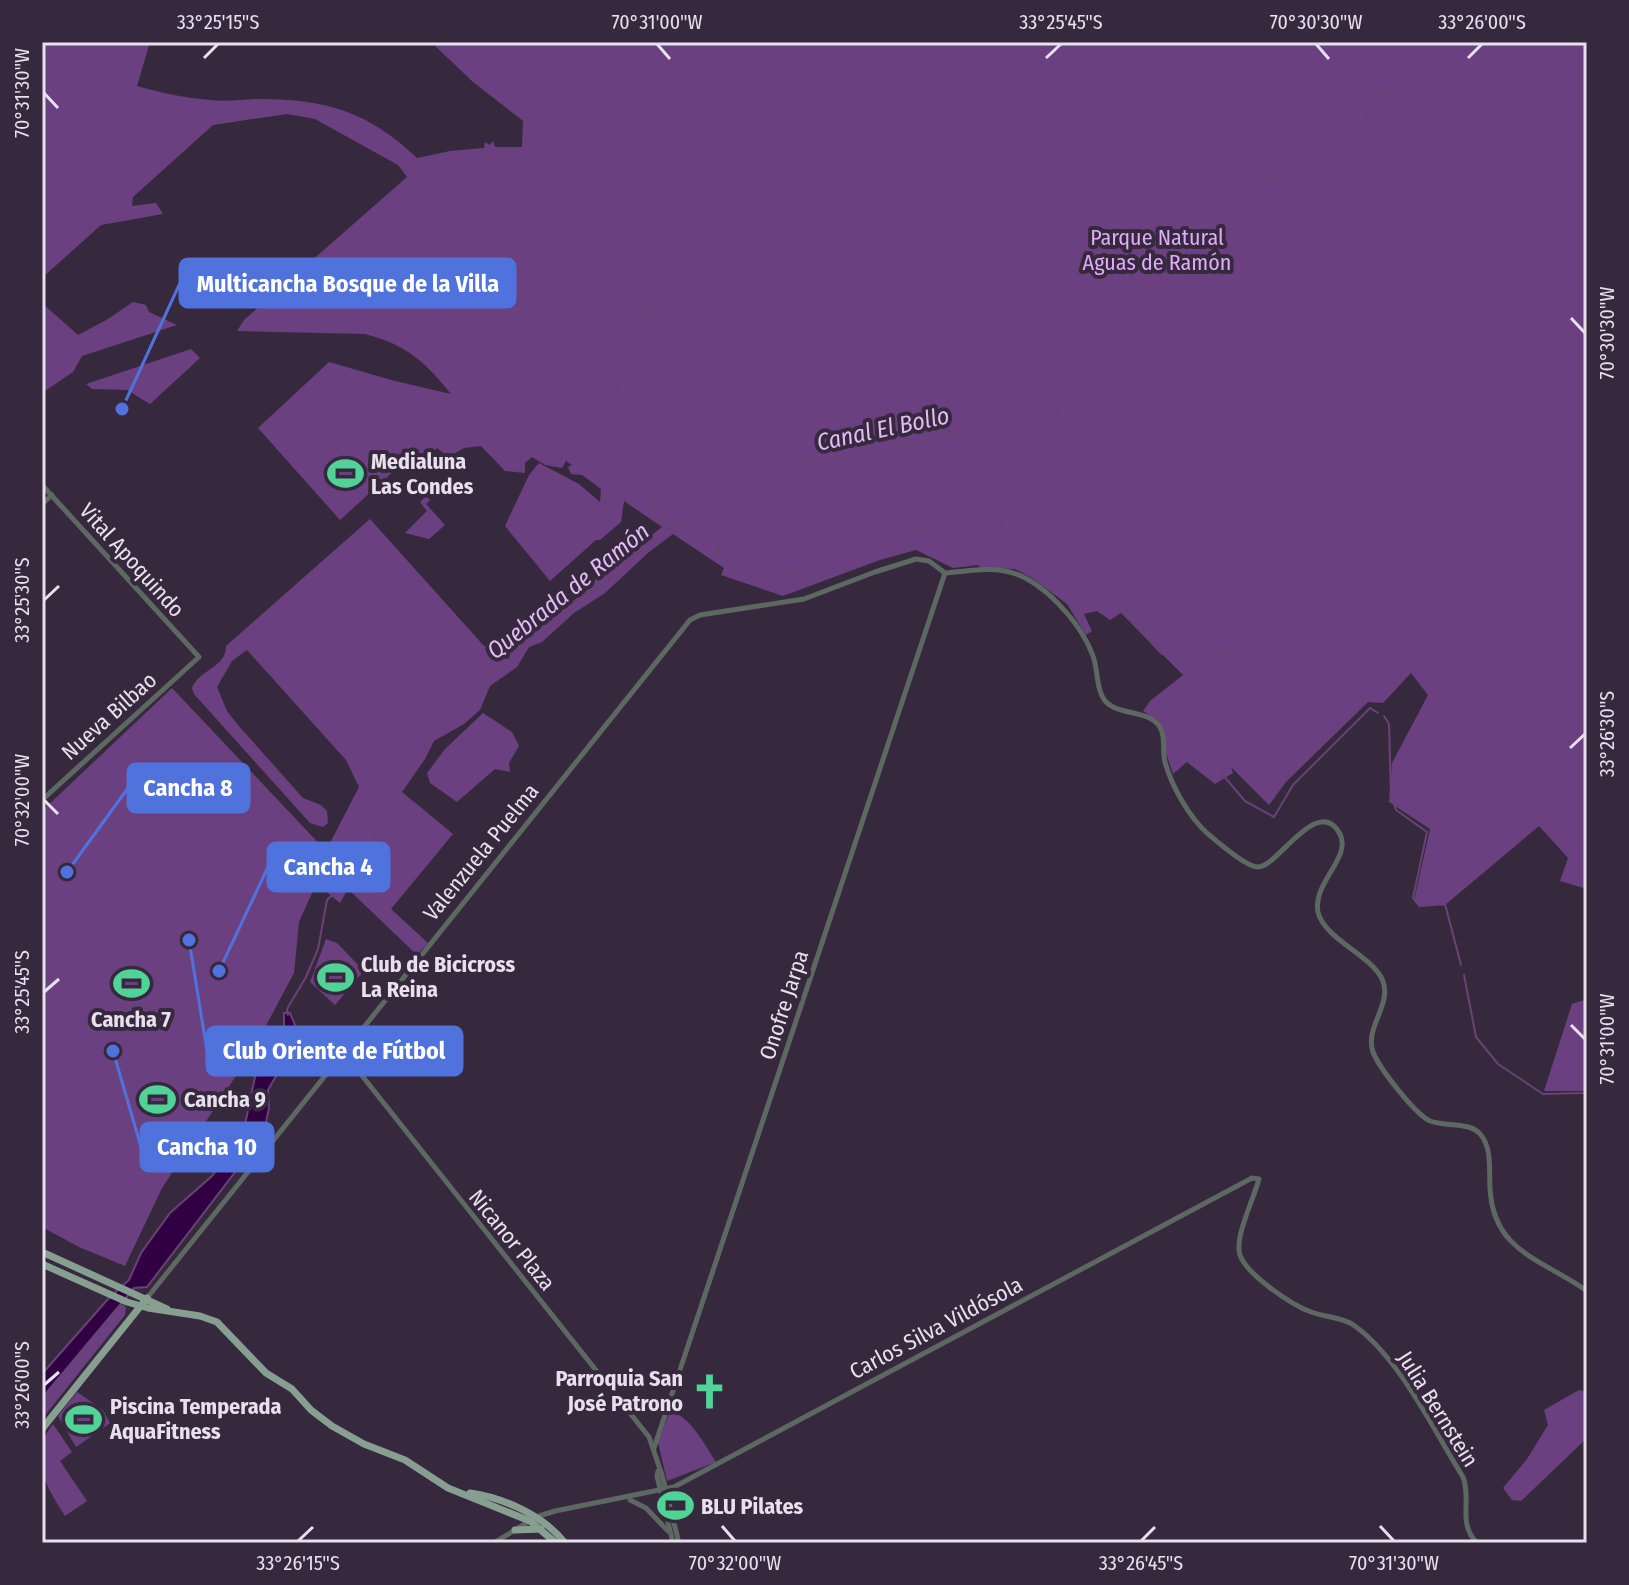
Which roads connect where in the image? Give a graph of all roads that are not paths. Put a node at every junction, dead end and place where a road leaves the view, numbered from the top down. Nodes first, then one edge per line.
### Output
1 (42, 485) edge
2 (52, 495) junction
3 (42, 504) edge
4 (945, 573) junction
5 (199, 657) joint
6 (42, 800) edge
7 (344, 1053) junction
8 (1259, 1179) joint
9 (42, 1252) edge
10 (42, 1264) edge
11 (1587, 1291) edge
12 (147, 1298) junction
13 (141, 1306) junction
14 (175, 1312) junction
15 (42, 1429) edge
16 (654, 1448) junction
17 (663, 1491) junction
18 (625, 1499) junction
19 (533, 1519) junction
20 (515, 1530) junction
21 (544, 1530) junction
22 (671, 1534) junction
23 (494, 1543) edge
24 (556, 1543) edge
25 (565, 1543) edge
26 (673, 1543) edge
27 (679, 1543) edge
28 (1477, 1543) edge

1 - 2 street, Vital Apoquindo
2 - 3 street
2 - 5 street, Vital Apoquindo
4 - 7 street, Valenzuela Puelma
4 - 11 street
4 - 16 street, Onofre Jarpa
5 - 6 street, Nueva Bilbao
7 - 12 street, Valenzuela Puelma
7 - 16 street, Nicanor Plaza
8 - 17 street, Carlos Silva Vildósola
8 - 28 street, Julia Bernstein
9 - 12 main road
10 - 13 main road
12 - 13 main road, Valenzuela Puelma
12 - 14 main road
13 - 14 main road
13 - 15 main road, Valenzuela Puelma
14 - 19 main road
16 - 17 street
17 - 18 street, Carlos Silva Vildósola
17 - 22 street
17 - 27 street
18 - 19 street, Carlos Silva Vildósola
18 - 22 street
19 - 20 street, Carlos Silva Vildósola
19 - 21 main road
19 - 25 main road
20 - 21 main road
20 - 23 street, Carlos Silva Vildósola
21 - 24 main road
22 - 26 street
22 - 27 street

